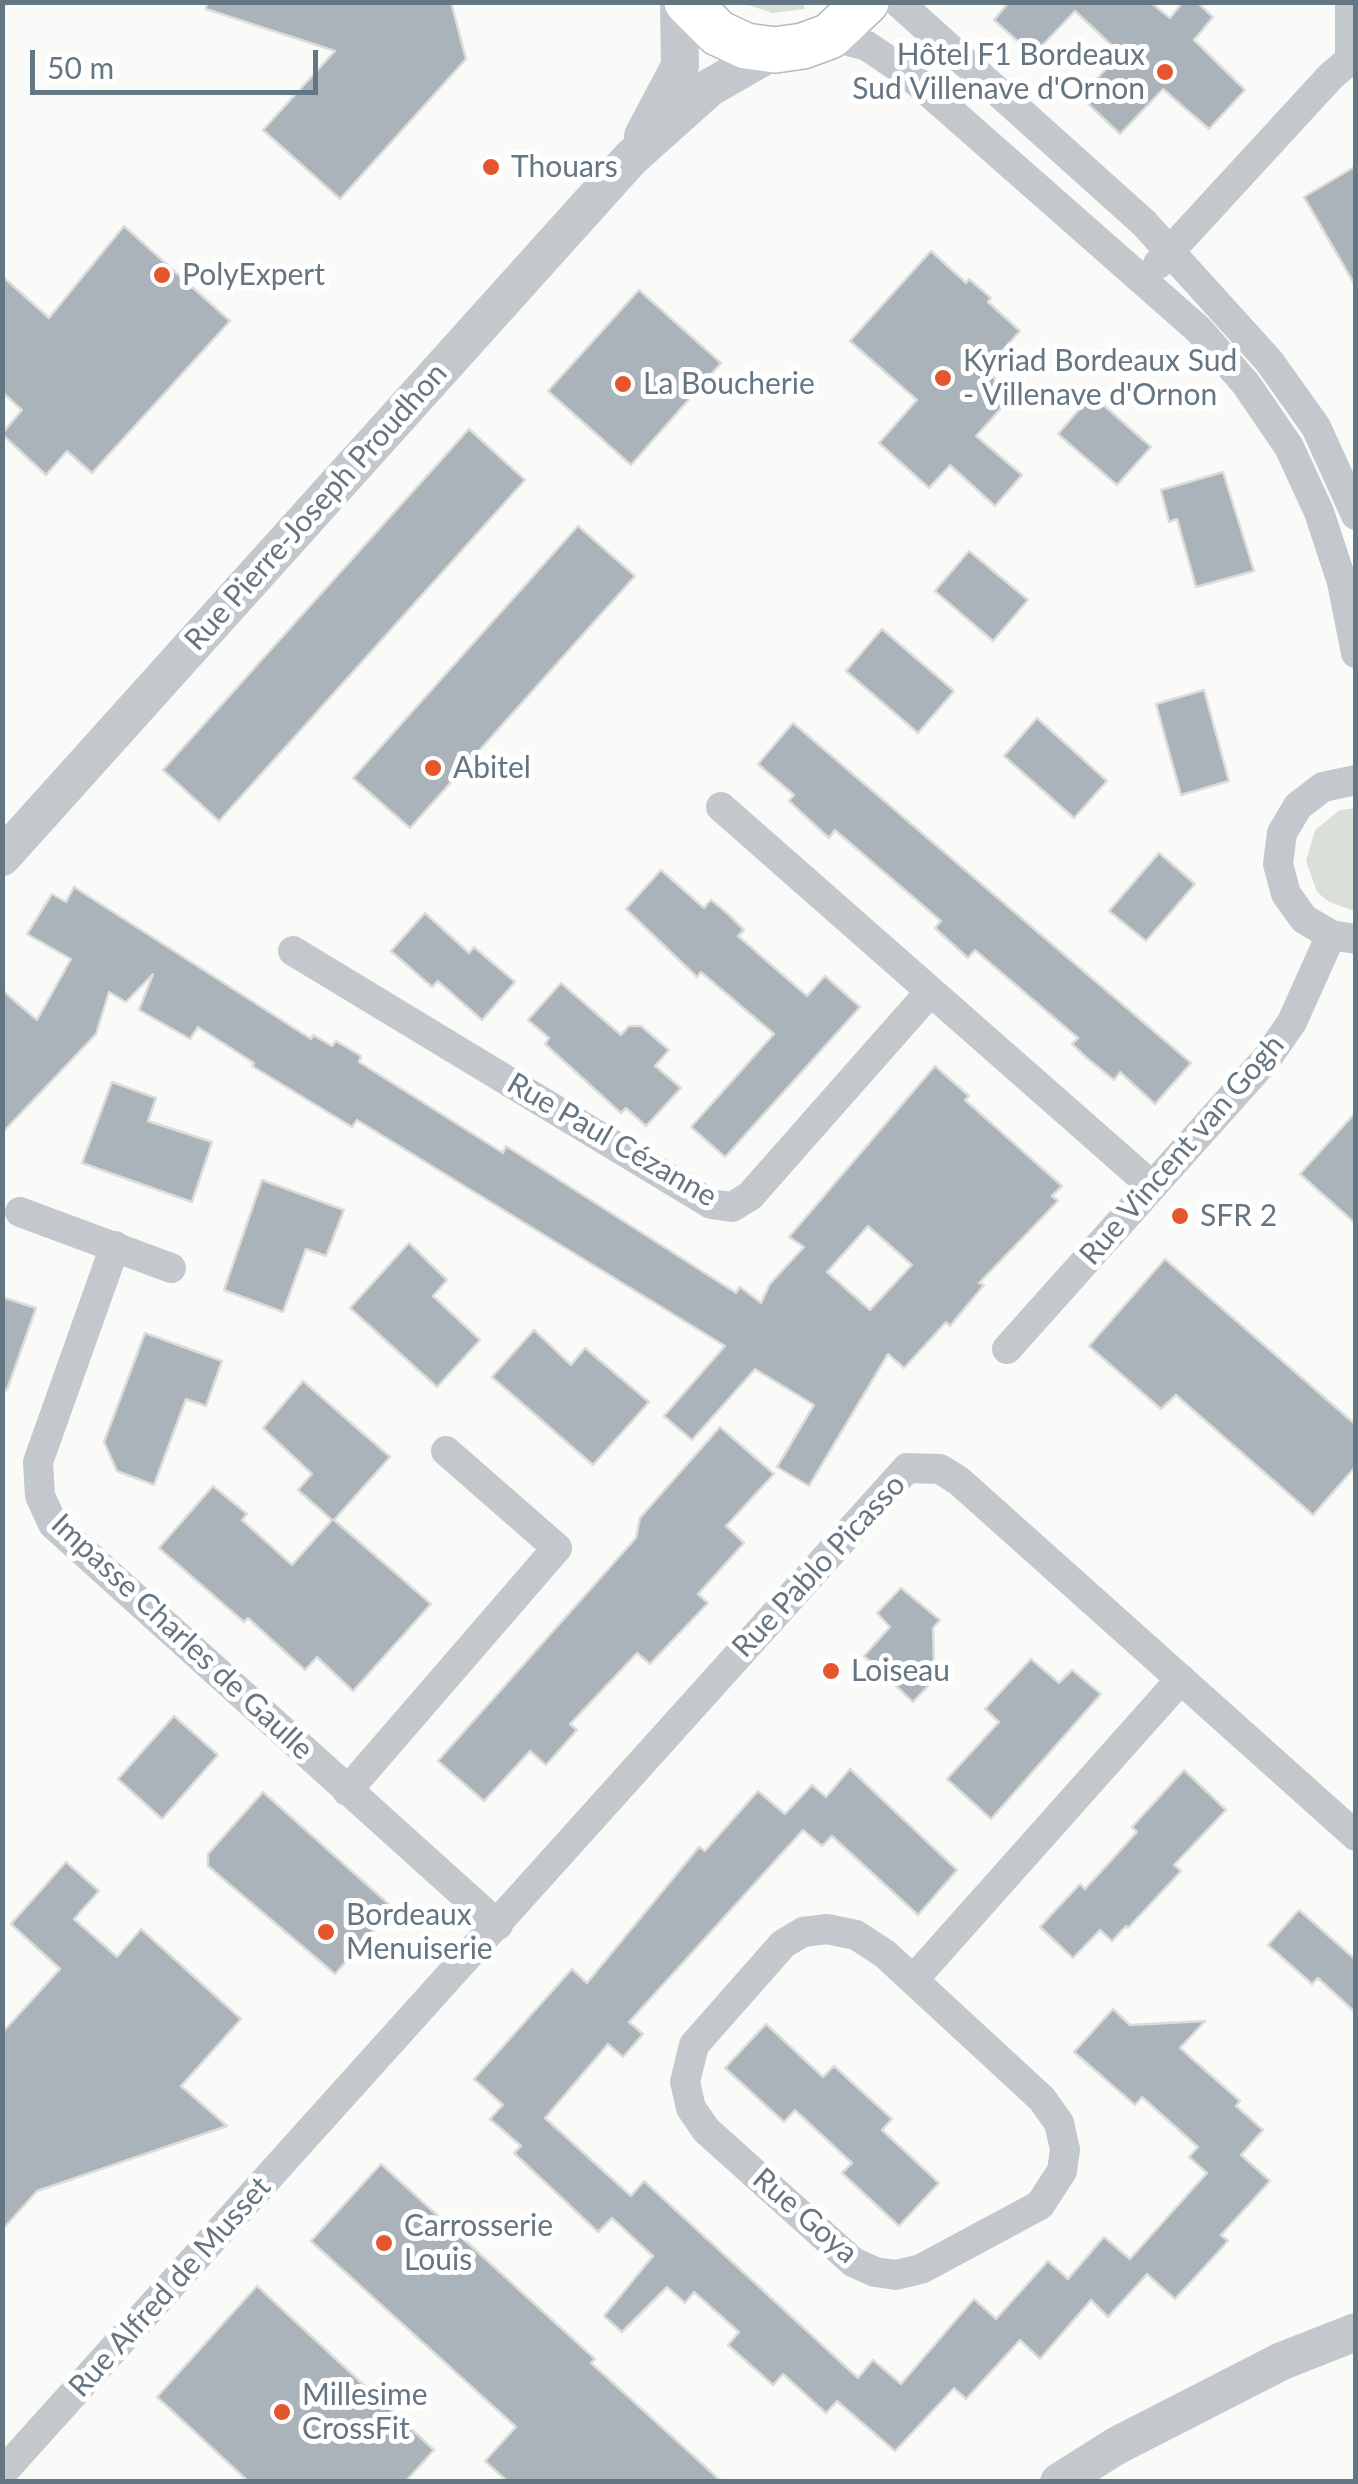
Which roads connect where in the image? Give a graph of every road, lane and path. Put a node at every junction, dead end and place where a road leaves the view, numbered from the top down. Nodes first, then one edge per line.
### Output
1 (679, 2) edge
2 (687, 2) edge
3 (866, 2) edge
4 (898, 2) edge
5 (1350, 2) edge
6 (830, 36) junction
7 (775, 50) junction
8 (1353, 61) edge
9 (631, 158) junction
10 (1169, 252) junction
11 (1140, 282) junction
12 (1356, 516) edge
13 (1344, 546) edge
14 (1356, 653) edge
15 (1355, 772) edge
16 (721, 807) dead end
17 (2, 857) edge
18 (1343, 937) edge
19 (292, 951) dead end
20 (930, 992) junction
21 (1152, 1186) junction
22 (20, 1212) dead end
23 (115, 1246) junction
24 (171, 1268) dead end
25 (1007, 1349) dead end
26 (446, 1451) dead end
27 (1181, 1679) junction
28 (347, 1790) junction
29 (1356, 1836) edge
30 (498, 1925) junction
31 (913, 1980) junction
32 (338, 2101) joint
33 (1356, 2332) edge
34 (2, 2473) edge
35 (1059, 2482) edge

1 - 9 street, Rue Pierre-Joseph Proudhon
2 - 7 main road
3 - 6 main road
4 - 10 street
5 - 8 street
6 - 7 main road
6 - 11 street
7 - 9 street, Rue Pierre-Joseph Proudhon
8 - 10 street
9 - 17 street, Rue Pierre-Joseph Proudhon
10 - 11 street
10 - 12 street
11 - 13 street
13 - 14 street
15 - 18 street
16 - 20 street
18 - 21 street, Rue Vincent van Gogh
19 - 20 street, Rue Paul Cézanne
20 - 21 street
21 - 25 street, Rue Vincent van Gogh
22 - 23 street
23 - 24 street
23 - 28 street, Impasse Charles de Gaulle
26 - 28 street
27 - 29 street, Rue Pablo Picasso
27 - 30 street, Rue Pablo Picasso
27 - 31 street
28 - 30 street, Impasse Charles de Gaulle
30 - 32 street, Rue Pablo Picasso
31 - 31 street, Rue Goya
32 - 34 street, Rue Alfred de Musset
33 - 35 street

